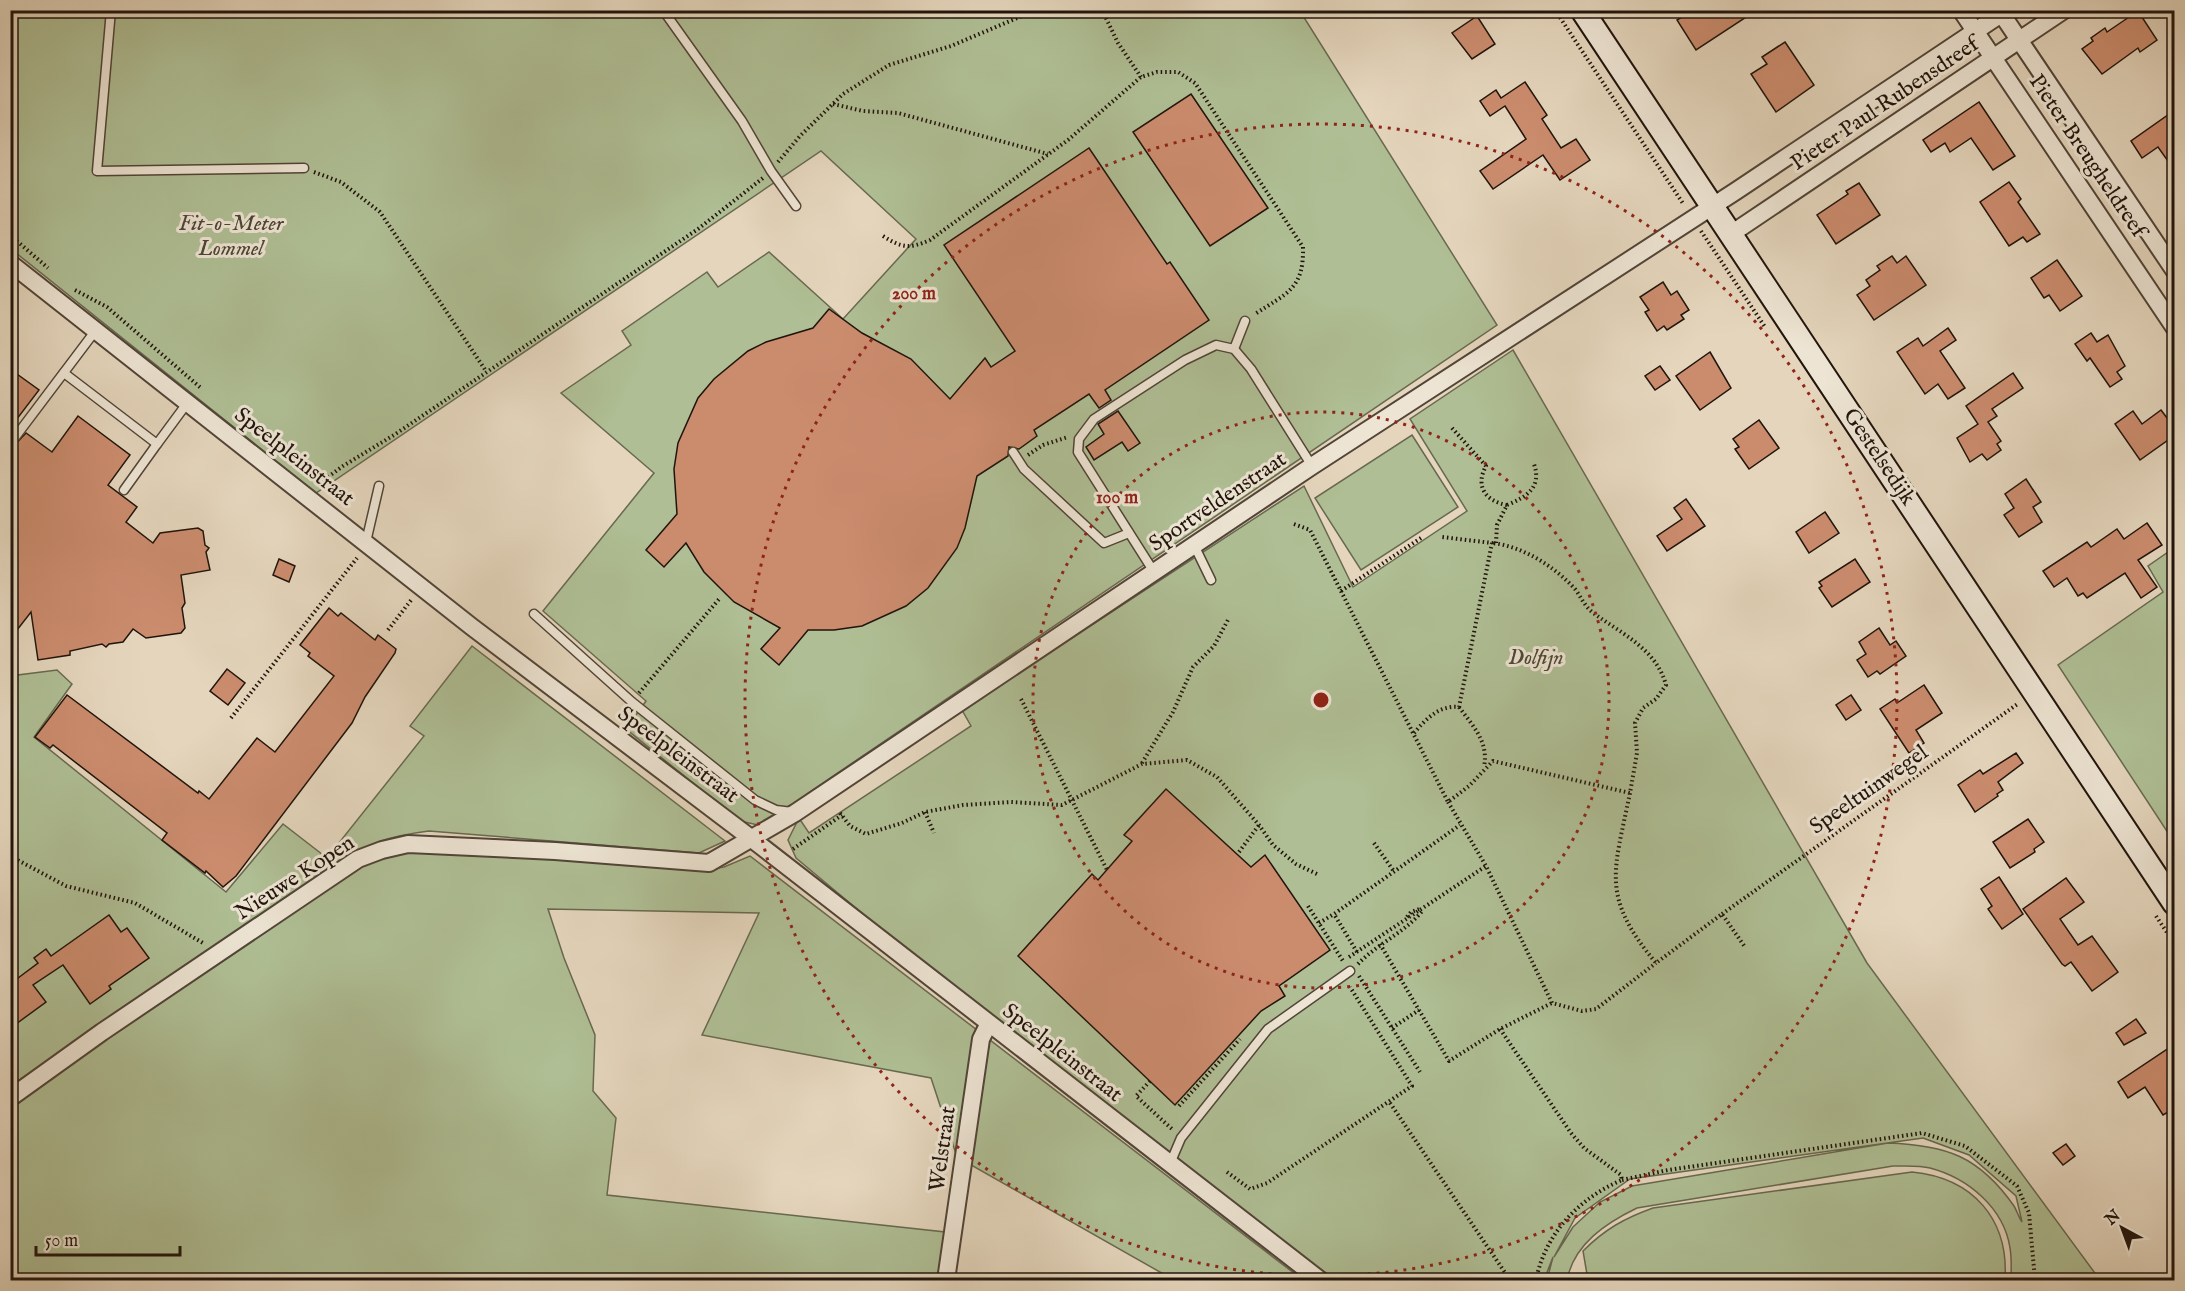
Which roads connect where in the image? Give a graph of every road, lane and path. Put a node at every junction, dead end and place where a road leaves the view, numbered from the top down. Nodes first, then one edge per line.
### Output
1 (111, 10) edge
2 (663, 10) edge
3 (1036, 10) edge
4 (1102, 10) edge
5 (1582, 10) edge
6 (1961, 10) edge
7 (2064, 10) edge
8 (2003, 12) edge
9 (1976, 32) junction
10 (2021, 40) junction
11 (1994, 59) junction
12 (1141, 76) junction
13 (833, 105) junction
14 (1048, 155) junction
15 (304, 168) joint
16 (771, 171) junction
17 (796, 206) dead end
18 (1712, 206) junction
19 (1731, 234) junction
20 (10, 235) edge
21 (883, 236) dead end
22 (10, 263) edge
23 (2175, 270) edge
24 (52, 272) dead end
25 (69, 287) dead end
26 (1245, 321) joint
27 (2175, 327) edge
28 (96, 330) junction
29 (1234, 349) junction
30 (486, 371) junction
31 (64, 374) junction
32 (202, 390) dead end
33 (188, 402) junction
34 (246, 424) dead end
35 (1452, 428) dead end
36 (1083, 432) junction
37 (10, 444) edge
38 (157, 444) junction
39 (1037, 450) dead end
40 (1013, 453) dead end
41 (1533, 464) dead end
42 (1312, 466) junction
43 (323, 481) junction
44 (379, 486) dead end
45 (124, 490) dead end
46 (305, 495) junction
47 (1507, 505) junction
48 (1294, 524) dead end
49 (1129, 533) junction
50 (1442, 537) dead end
51 (1421, 538) dead end
52 (1494, 543) junction
53 (369, 545) junction
54 (1194, 545) junction
55 (1154, 572) junction
56 (1211, 580) dead end
57 (421, 587) junction
58 (1341, 591) junction
59 (720, 598) dead end
60 (534, 614) dead end
61 (1229, 618) dead end
62 (388, 630) dead end
63 (2034, 691) junction
64 (1021, 699) dead end
65 (632, 702) junction
66 (1459, 707) junction
67 (231, 718) dead end
68 (1414, 733) junction
69 (1142, 764) junction
70 (1484, 768) junction
71 (1630, 793) junction
72 (1072, 800) junction
73 (1448, 802) junction
74 (925, 812) junction
75 (795, 813) junction
76 (1259, 825) junction
77 (1460, 825) junction
78 (934, 833) dead end
79 (752, 839) junction
80 (1374, 843) dead end
81 (1239, 852) dead end
82 (10, 856) edge
83 (1486, 866) junction
84 (791, 870) junction
85 (1107, 870) dead end
86 (1393, 870) junction
87 (1319, 875) dead end
88 (2175, 903) edge
89 (1308, 906) dead end
90 (1426, 907) junction
91 (1334, 914) junction
92 (1722, 914) junction
93 (1318, 923) junction
94 (1380, 944) junction
95 (1745, 947) dead end
96 (1357, 952) dead end
97 (1369, 952) dead end
98 (218, 955) junction
99 (1363, 959) dead end
100 (1343, 961) dead end
101 (1656, 963) junction
102 (1352, 970) joint
103 (1356, 997) dead end
104 (1552, 1003) junction
105 (1419, 1010) junction
106 (988, 1025) junction
107 (1392, 1028) junction
108 (1500, 1029) junction
109 (1420, 1072) dead end
110 (1150, 1081) dead end
111 (10, 1098) edge
112 (1390, 1103) junction
113 (1181, 1138) junction
114 (1169, 1166) junction
115 (1227, 1172) dead end
116 (1622, 1180) junction
117 (946, 1281) edge
118 (1320, 1281) edge
119 (1510, 1281) edge
120 (1536, 1281) edge
121 (2035, 1281) edge

1 - 15 lane
2 - 16 lane
3 - 13 path
4 - 12 path
5 - 18 main road, Gestelsedijk
6 - 9 street, Pieter Breugheldreef
7 - 10 street, Pieter Paul Rubensdreef
8 - 9 street, Pieter Paul Rubensdreef
8 - 10 street, Pieter Breugheldreef
9 - 11 street, Pieter Breugheldreef
9 - 18 street, Pieter Paul Rubensdreef
10 - 11 street, Pieter Paul Rubensdreef
10 - 23 street, Pieter Breugheldreef
11 - 19 street, Pieter Paul Rubensdreef
11 - 27 street, Pieter Breugheldreef
12 - 14 path
12 - 26 path
13 - 14 path
13 - 16 path
14 - 21 path
15 - 30 path
16 - 17 lane
16 - 30 path
18 - 19 main road, Gestelsedijk
18 - 42 street, Sportveldenstraat
19 - 63 main road, Gestelsedijk
20 - 24 path
22 - 28 street, Speelpleinstraat
25 - 32 path
26 - 29 lane
28 - 31 lane
28 - 33 street, Speelpleinstraat
29 - 36 lane
29 - 42 lane
30 - 43 path
31 - 37 lane
31 - 38 lane
33 - 38 lane
33 - 46 street, Speelpleinstraat
34 - 43 path
35 - 47 path
36 - 39 path
36 - 49 lane
38 - 45 lane
40 - 49 lane
41 - 47 path
42 - 54 street, Sportveldenstraat
43 - 46 path
44 - 53 lane
46 - 53 street, Speelpleinstraat
47 - 52 path
48 - 58 path
49 - 55 lane
50 - 52 path
51 - 58 path
52 - 66 path
52 - 71 path
53 - 57 street, Speelpleinstraat
53 - 67 path
54 - 55 street, Sportveldenstraat
54 - 56 lane
55 - 75 street, Sportveldenstraat
57 - 62 path
57 - 79 street, Speelpleinstraat
58 - 68 path
59 - 65 path
60 - 65 lane
61 - 69 path
63 - 88 main road, Gestelsedijk
63 - 92 path, Speeltuinwegel
64 - 72 path
65 - 75 lane
66 - 68 path
66 - 70 path
68 - 73 path
69 - 72 path
69 - 76 path
70 - 71 path
70 - 73 path
71 - 101 path
72 - 74 path
72 - 85 path
73 - 77 path
74 - 78 path
74 - 84 path
75 - 79 street, Sportveldenstraat
76 - 81 path
76 - 87 path
77 - 83 path
77 - 86 path
79 - 84 street, Speelpleinstraat
79 - 98 street, Nieuwe Kopen
80 - 86 path
82 - 98 path
83 - 90 path
83 - 104 path
84 - 106 street, Speelpleinstraat
86 - 91 path
89 - 93 path
90 - 94 path
90 - 99 path
91 - 93 path
91 - 96 path
92 - 95 path
92 - 101 path, Speeltuinwegel
93 - 100 path
94 - 97 path
94 - 105 path
98 - 111 street, Nieuwe Kopen
101 - 104 path, Speeltuinwegel
102 - 107 path
102 - 113 lane
103 - 112 path
104 - 108 path
105 - 107 path
105 - 108 path
106 - 114 street, Speelpleinstraat
106 - 117 street, Welstraat
107 - 109 path
108 - 116 path
110 - 113 path
112 - 115 path
112 - 119 path
113 - 114 lane
114 - 118 street, Speelpleinstraat
116 - 120 path
116 - 121 path

